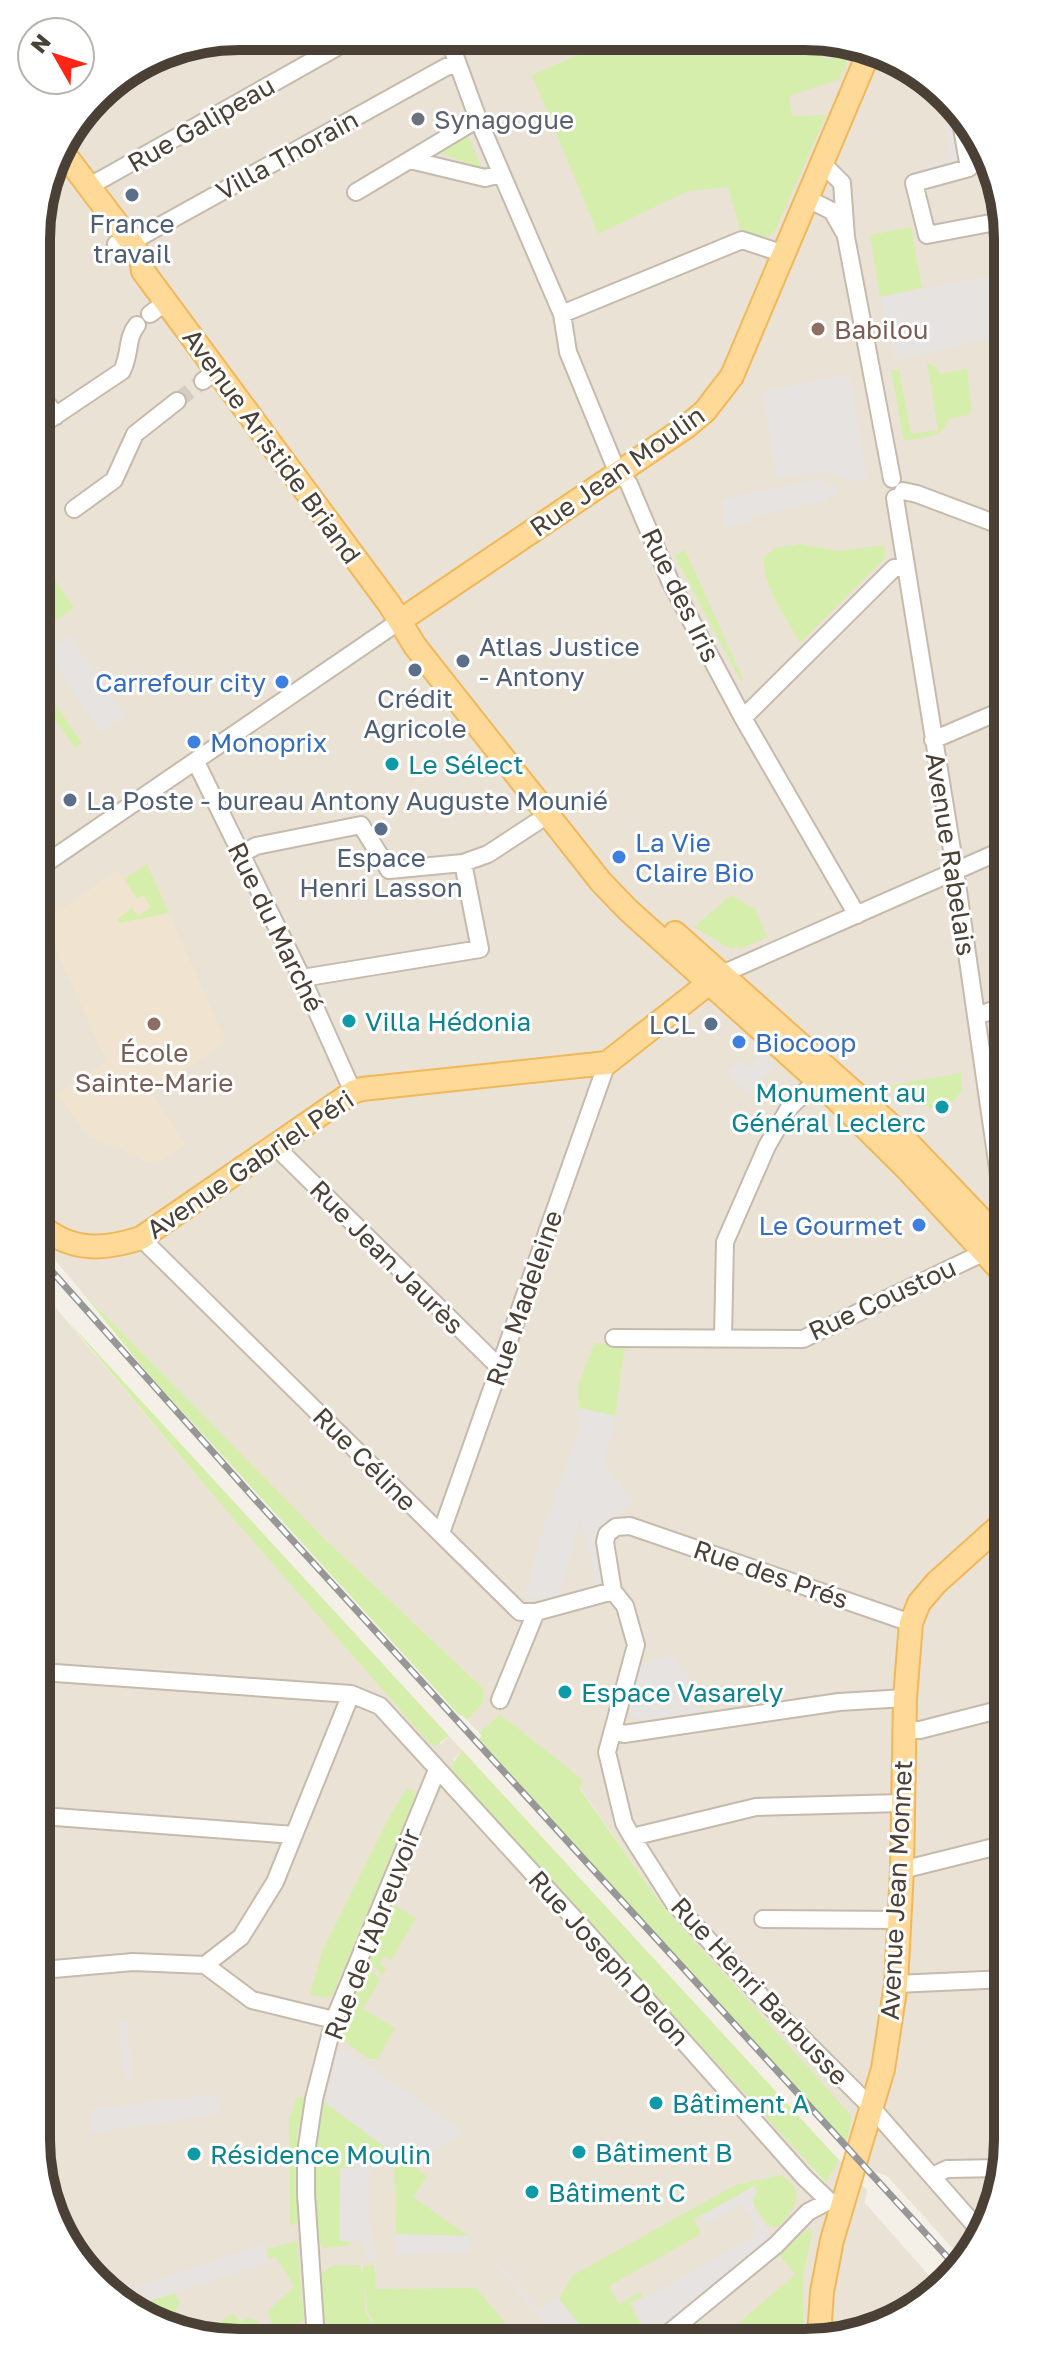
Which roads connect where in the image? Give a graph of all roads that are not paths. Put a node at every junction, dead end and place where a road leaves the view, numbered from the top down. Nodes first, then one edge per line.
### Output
1 (332, 50) edge
2 (453, 50) edge
3 (866, 60) edge
4 (458, 64) junction
5 (478, 119) junction
6 (963, 136) edge
7 (410, 160) junction
8 (66, 162) edge
9 (65, 163) edge
10 (823, 164) junction
11 (501, 174) junction
12 (88, 187) junction
13 (356, 192) dead end
14 (808, 199) junction
15 (993, 223) edge
16 (846, 237) junction
17 (124, 243) junction
18 (784, 254) junction
19 (151, 313) junction
20 (562, 314) junction
21 (177, 401) tunnel mouth
22 (50, 407) edge
23 (56, 416) junction
24 (50, 420) edge
25 (621, 472) junction
26 (897, 490) junction
27 (74, 509) dead end
28 (994, 523) edge
29 (905, 567) junction
30 (401, 620) junction
31 (994, 714) edge
32 (743, 718) junction
33 (933, 740) junction
34 (196, 762) junction
35 (543, 818) dead end
36 (241, 854) junction
37 (994, 854) edge
38 (50, 861) edge
39 (463, 863) junction
40 (954, 872) junction
41 (857, 915) junction
42 (302, 978) junction
43 (715, 978) junction
44 (994, 1010) edge
45 (977, 1016) junction
46 (607, 1063) junction
47 (823, 1074) junction
48 (353, 1092) junction
49 (994, 1138) edge
50 (275, 1146) junction
51 (50, 1232) edge
52 (141, 1238) junction
53 (993, 1238) edge
54 (614, 1338) dead end
55 (723, 1338) junction
56 (499, 1367) junction
57 (630, 1526) joint
58 (994, 1531) edge
59 (441, 1533) junction
60 (613, 1591) junction
61 (536, 1612) junction
62 (911, 1623) junction
63 (50, 1673) edge
64 (351, 1694) junction
65 (905, 1698) junction
66 (500, 1700) dead end
67 (994, 1711) edge
68 (613, 1730) junction
69 (904, 1730) junction
70 (437, 1770) junction
71 (902, 1803) junction
72 (50, 1817) edge
73 (294, 1835) junction
74 (632, 1837) junction
75 (994, 1847) edge
76 (902, 1870) junction
77 (763, 1919) dead end
78 (900, 1920) junction
79 (205, 1965) junction
80 (50, 1969) edge
81 (994, 1979) edge
82 (896, 1984) junction
83 (334, 2020) junction
84 (872, 2108) junction
85 (991, 2168) edge
86 (932, 2176) junction
87 (835, 2204) junction
88 (974, 2224) edge
89 (820, 2328) edge
90 (315, 2329) edge
91 (674, 2329) edge

1 - 12 street, Rue Galipeau
2 - 4 street, Rue des Iris
3 - 10 main road, Rue Jean Moulin
4 - 5 street, Rue des Iris
4 - 17 street, Villa Thorain
5 - 7 street
5 - 11 street, Rue des Iris
6 - 15 street
7 - 11 street
7 - 13 street
8 - 12 main road, Avenue Aristide Briand
9 - 17 main road, Avenue Aristide Briand
10 - 14 main road, Rue Jean Moulin
10 - 16 street, Avenue Rabelais
11 - 20 street, Rue des Iris
12 - 17 main road, Avenue Aristide Briand
14 - 16 street, Avenue Rabelais
14 - 18 main road, Rue Jean Moulin
16 - 26 street, Avenue Rabelais
17 - 19 main road, Avenue Aristide Briand
18 - 20 street
18 - 25 main road, Rue Jean Moulin
19 - 23 street
19 - 30 main road, Avenue Aristide Briand
20 - 25 street, Rue des Iris
21 - 27 street
22 - 23 street
23 - 24 street
25 - 30 main road, Rue Jean Moulin
25 - 32 street, Rue des Iris
26 - 28 street
26 - 29 street, Avenue Rabelais
29 - 32 street
29 - 33 street, Avenue Rabelais
30 - 34 street
30 - 43 main road, Avenue Aristide Briand
31 - 33 street
32 - 41 street, Rue des Iris
33 - 40 street, Avenue Rabelais
34 - 36 street, Rue du Marché
34 - 38 street
35 - 39 street
36 - 39 street
36 - 42 street, Rue du Marché
37 - 40 street
39 - 42 street
40 - 41 street
40 - 45 street, Avenue Rabelais
41 - 43 street
42 - 48 street, Rue du Marché
43 - 46 main road
43 - 47 main road, Avenue Aristide Briand
44 - 45 street
45 - 49 street, Avenue Rabelais
46 - 48 main road, Avenue Gabriel Péri
46 - 56 street, Rue Madeleine
47 - 53 main road, Avenue Aristide Briand
47 - 55 street
48 - 50 main road, Avenue Gabriel Péri
50 - 52 main road, Avenue Gabriel Péri
50 - 56 street, Rue Jean Jaurès
51 - 52 main road, Avenue Gabriel Péri
52 - 59 street, Rue Céline
53 - 55 street, Rue Coustou
54 - 55 street, Rue Coustou
56 - 59 street, Rue Madeleine
57 - 60 street, Rue Henri Barbusse
57 - 62 street, Rue des Prés
58 - 62 main road, Avenue Jean Monnet
59 - 61 street, Rue Céline
60 - 61 street
60 - 68 street, Rue Henri Barbusse
61 - 66 street
62 - 65 main road, Avenue Jean Monnet
63 - 64 street
64 - 70 street, Rue Joseph Delon
64 - 73 street
65 - 68 street
65 - 69 main road, Avenue Jean Monnet
67 - 69 street
68 - 74 street, Rue Henri Barbusse
69 - 71 main road, Avenue Jean Monnet
70 - 83 street, Rue de l'Abreuvoir
70 - 87 street, Rue Joseph Delon
71 - 74 street
71 - 76 main road, Avenue Jean Monnet
72 - 73 street
73 - 79 street
74 - 84 street, Rue Henri Barbusse
75 - 76 street
76 - 78 main road, Avenue Jean Monnet
77 - 78 street
78 - 82 main road, Avenue Jean Monnet
79 - 80 street
79 - 83 street
81 - 82 street
82 - 84 main road, Avenue Jean Monnet
83 - 90 street, Rue de l'Abreuvoir
84 - 86 street, Rue Henri Barbusse
84 - 87 main road, Avenue Jean Monnet
85 - 86 street
86 - 88 street, Rue Henri Barbusse
87 - 89 main road, Avenue Jean Monnet
87 - 91 street

